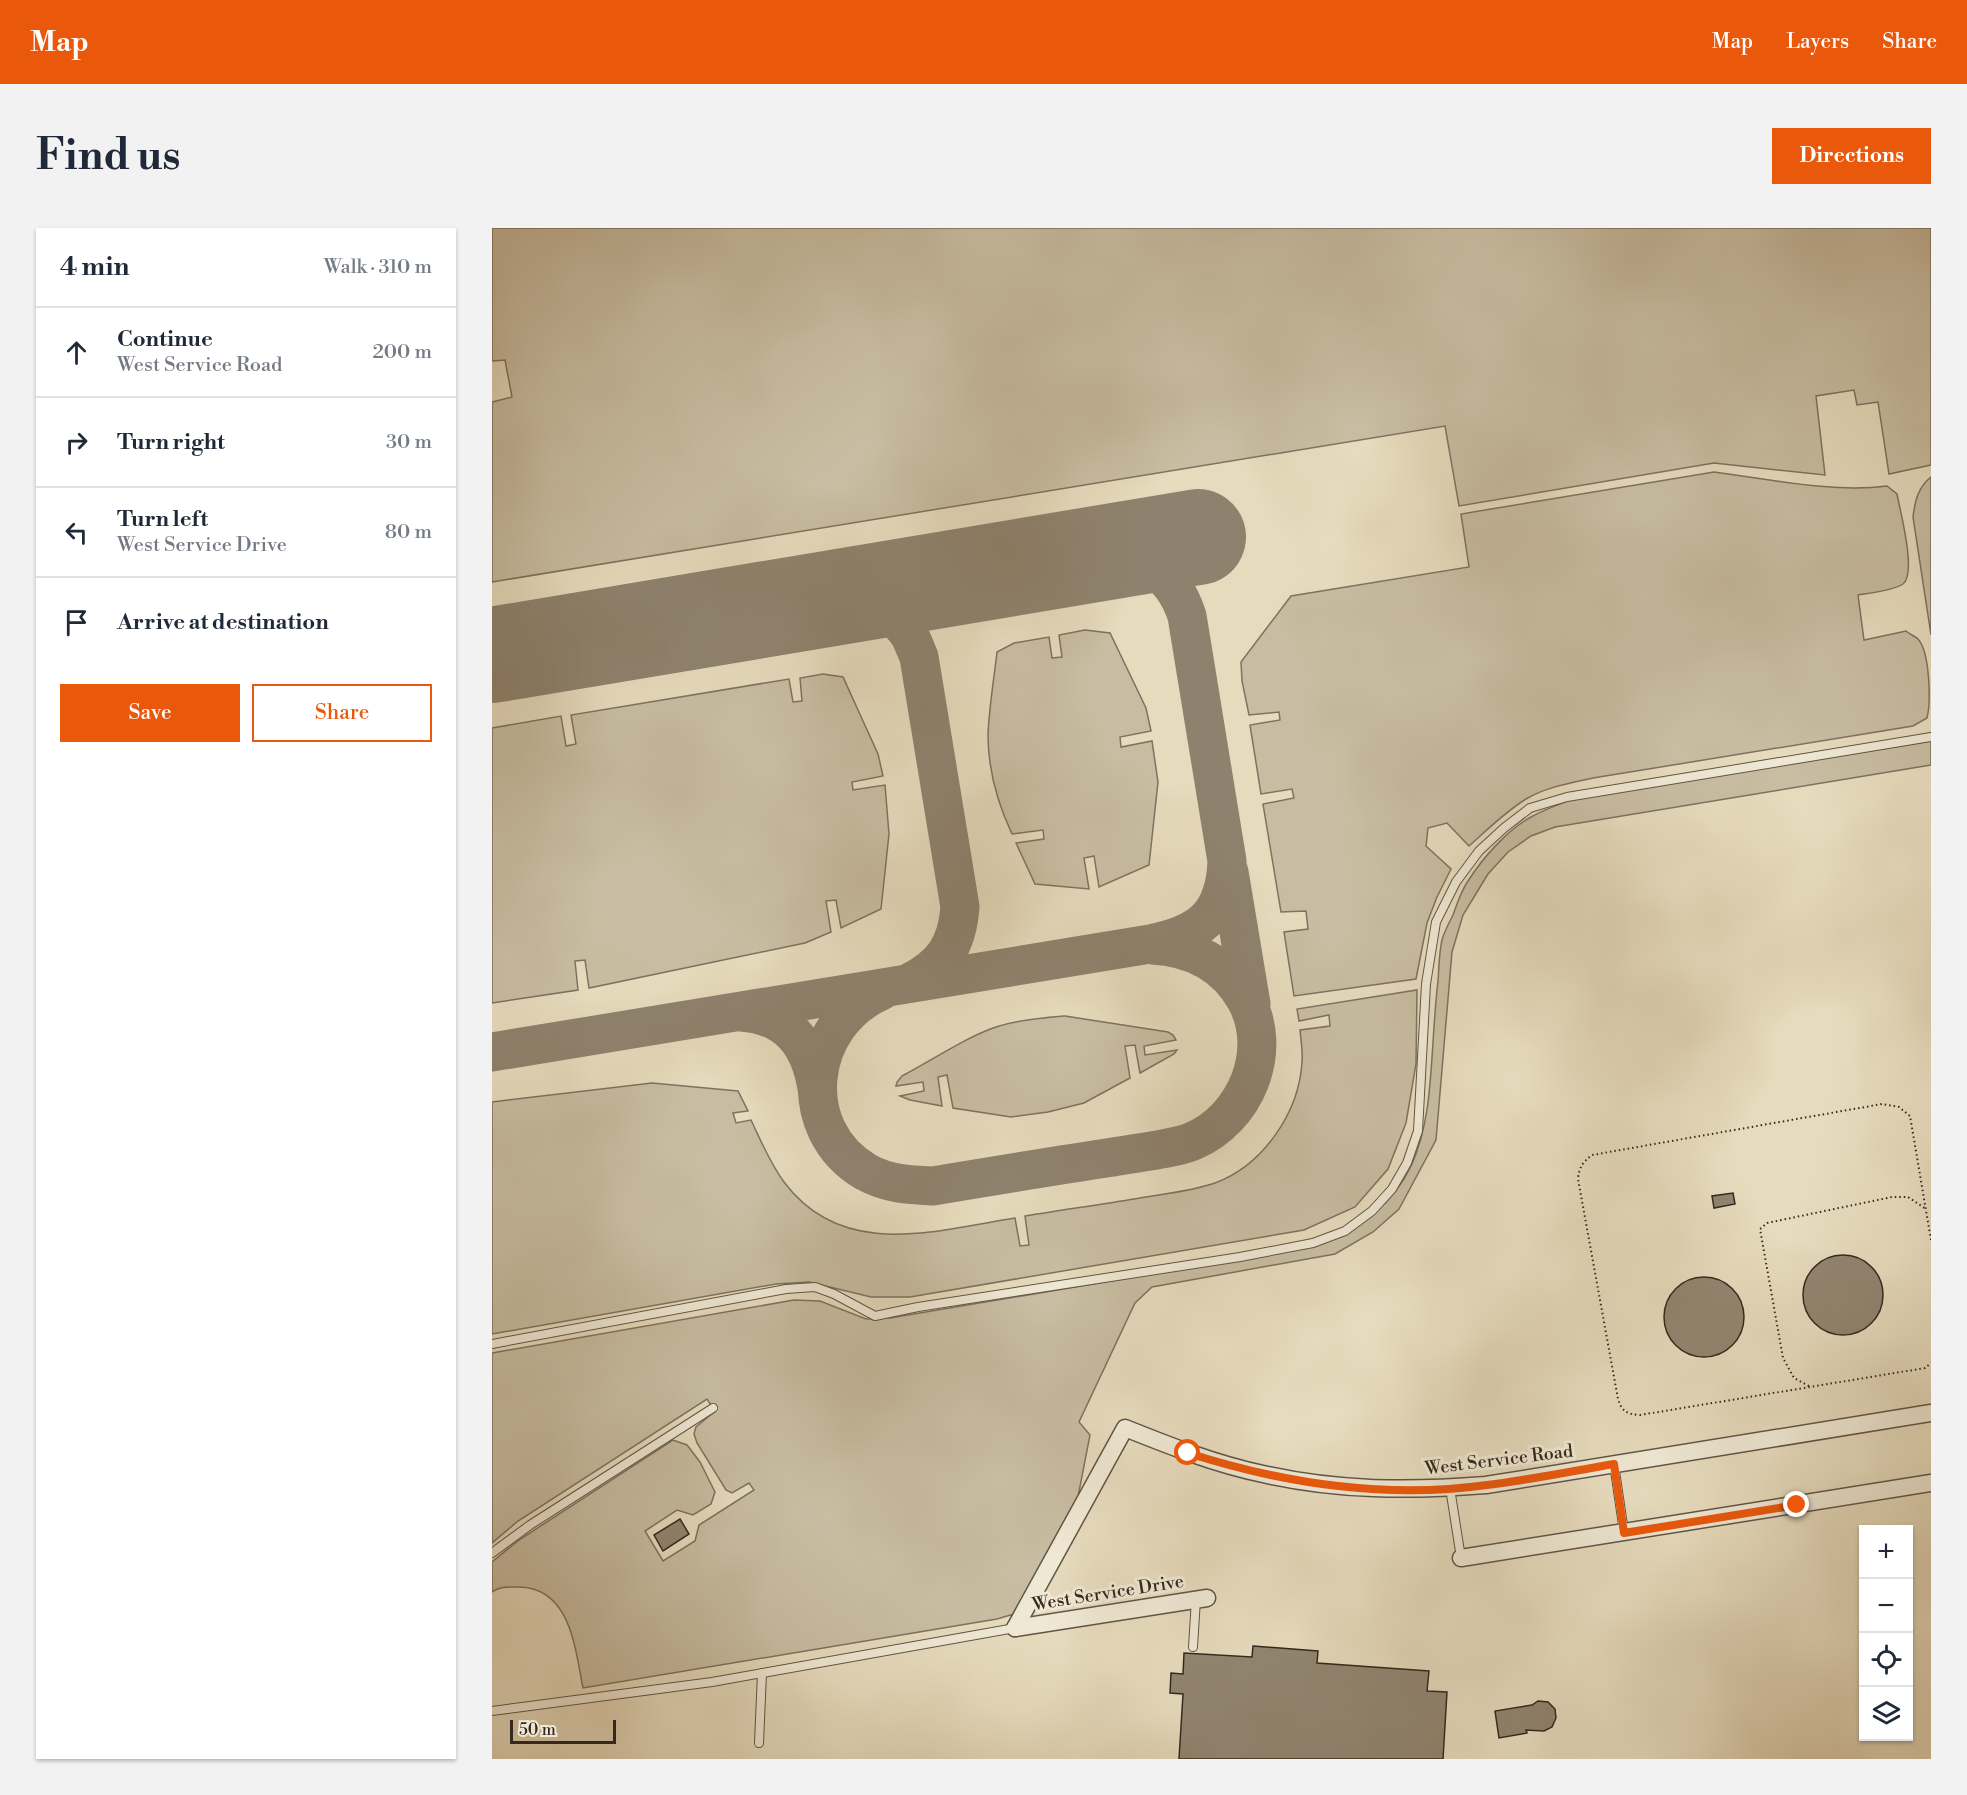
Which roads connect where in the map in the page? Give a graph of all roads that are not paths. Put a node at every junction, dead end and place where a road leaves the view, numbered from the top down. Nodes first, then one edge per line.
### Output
1 (1931, 737) edge
2 (492, 1344) edge
3 (713, 1408) dead end
4 (1931, 1413) edge
5 (1614, 1464) junction
6 (1931, 1483) edge
7 (1450, 1488) junction
8 (1624, 1533) junction
9 (492, 1553) edge
10 (1461, 1558) joint
11 (1202, 1598) joint
12 (1015, 1628) junction
13 (1193, 1647) dead end
14 (762, 1673) junction
15 (492, 1712) edge
16 (759, 1743) dead end

1 - 2 lane
3 - 9 lane
4 - 5 street, West Service Road
5 - 7 street, West Service Road
5 - 8 lane
6 - 8 street
7 - 10 lane
7 - 12 street, West Service Road
8 - 10 street
11 - 12 street, West Service Drive
11 - 13 lane
12 - 14 lane
14 - 15 lane
14 - 16 lane

